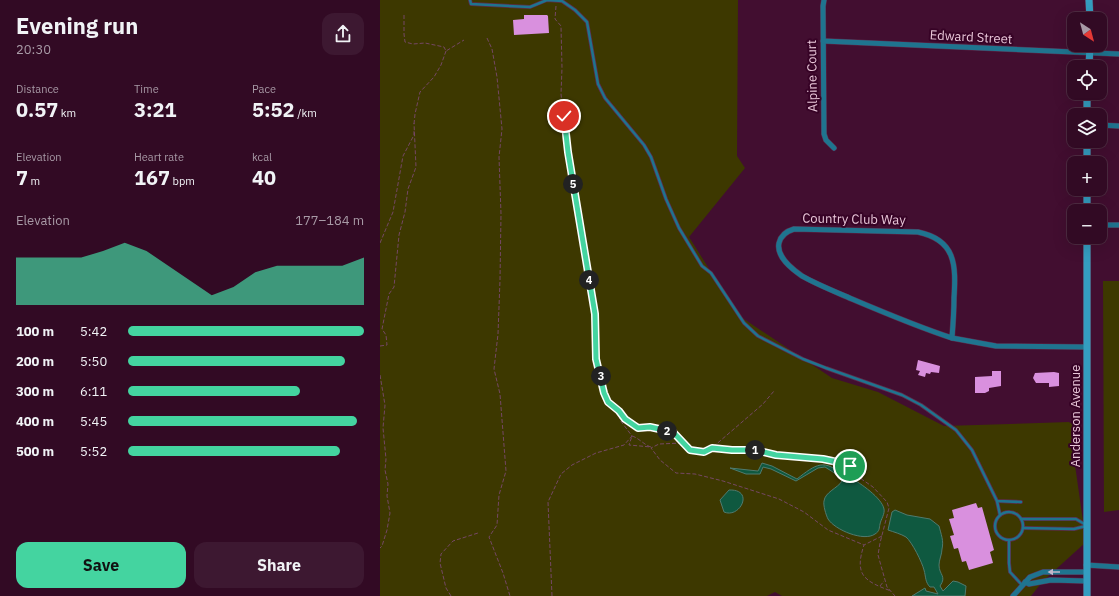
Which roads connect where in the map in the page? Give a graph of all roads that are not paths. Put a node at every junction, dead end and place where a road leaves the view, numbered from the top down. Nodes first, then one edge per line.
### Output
1 (470, 0) edge
2 (547, 0) edge
3 (824, 0) edge
4 (1089, 0) edge
5 (1090, 12) edge
6 (823, 41) junction
7 (1090, 53) junction
8 (1119, 54) edge
9 (1090, 60) edge
10 (1107, 125) edge
11 (1119, 126) edge
12 (834, 148) dead end
13 (1107, 225) edge
14 (1119, 225) edge
15 (1087, 244) edge
16 (952, 338) junction
17 (1087, 347) junction
18 (997, 501) junction
19 (1021, 502) dead end
20 (1000, 515) junction
21 (1021, 519) junction
22 (1087, 525) junction
23 (1023, 528) junction
24 (1008, 540) junction
25 (1119, 566) edge
26 (1086, 569) junction
27 (1086, 581) junction
28 (1024, 584) junction
29 (1013, 596) edge
30 (1087, 596) edge

1 - 2 lane
2 - 18 lane
3 - 6 street, Alpine Court
4 - 5 main road
6 - 7 street, Edward Street
6 - 12 street, Alpine Court
7 - 8 street, Edward Street
7 - 9 main road
10 - 11 street
13 - 14 street
15 - 17 main road, Anderson Avenue
16 - 16 street, Country Club Way
16 - 17 street, Country Club Way
17 - 22 main road, Anderson Avenue
18 - 19 lane
18 - 20 lane
20 - 21 lane
20 - 24 lane
21 - 22 lane
21 - 23 lane
22 - 23 lane
22 - 26 main road, Anderson Avenue
23 - 24 lane
24 - 28 lane
25 - 26 street
26 - 27 main road, Anderson Avenue
26 -> 28 street
27 - 28 street
27 - 30 main road, Anderson Avenue
28 - 29 street

